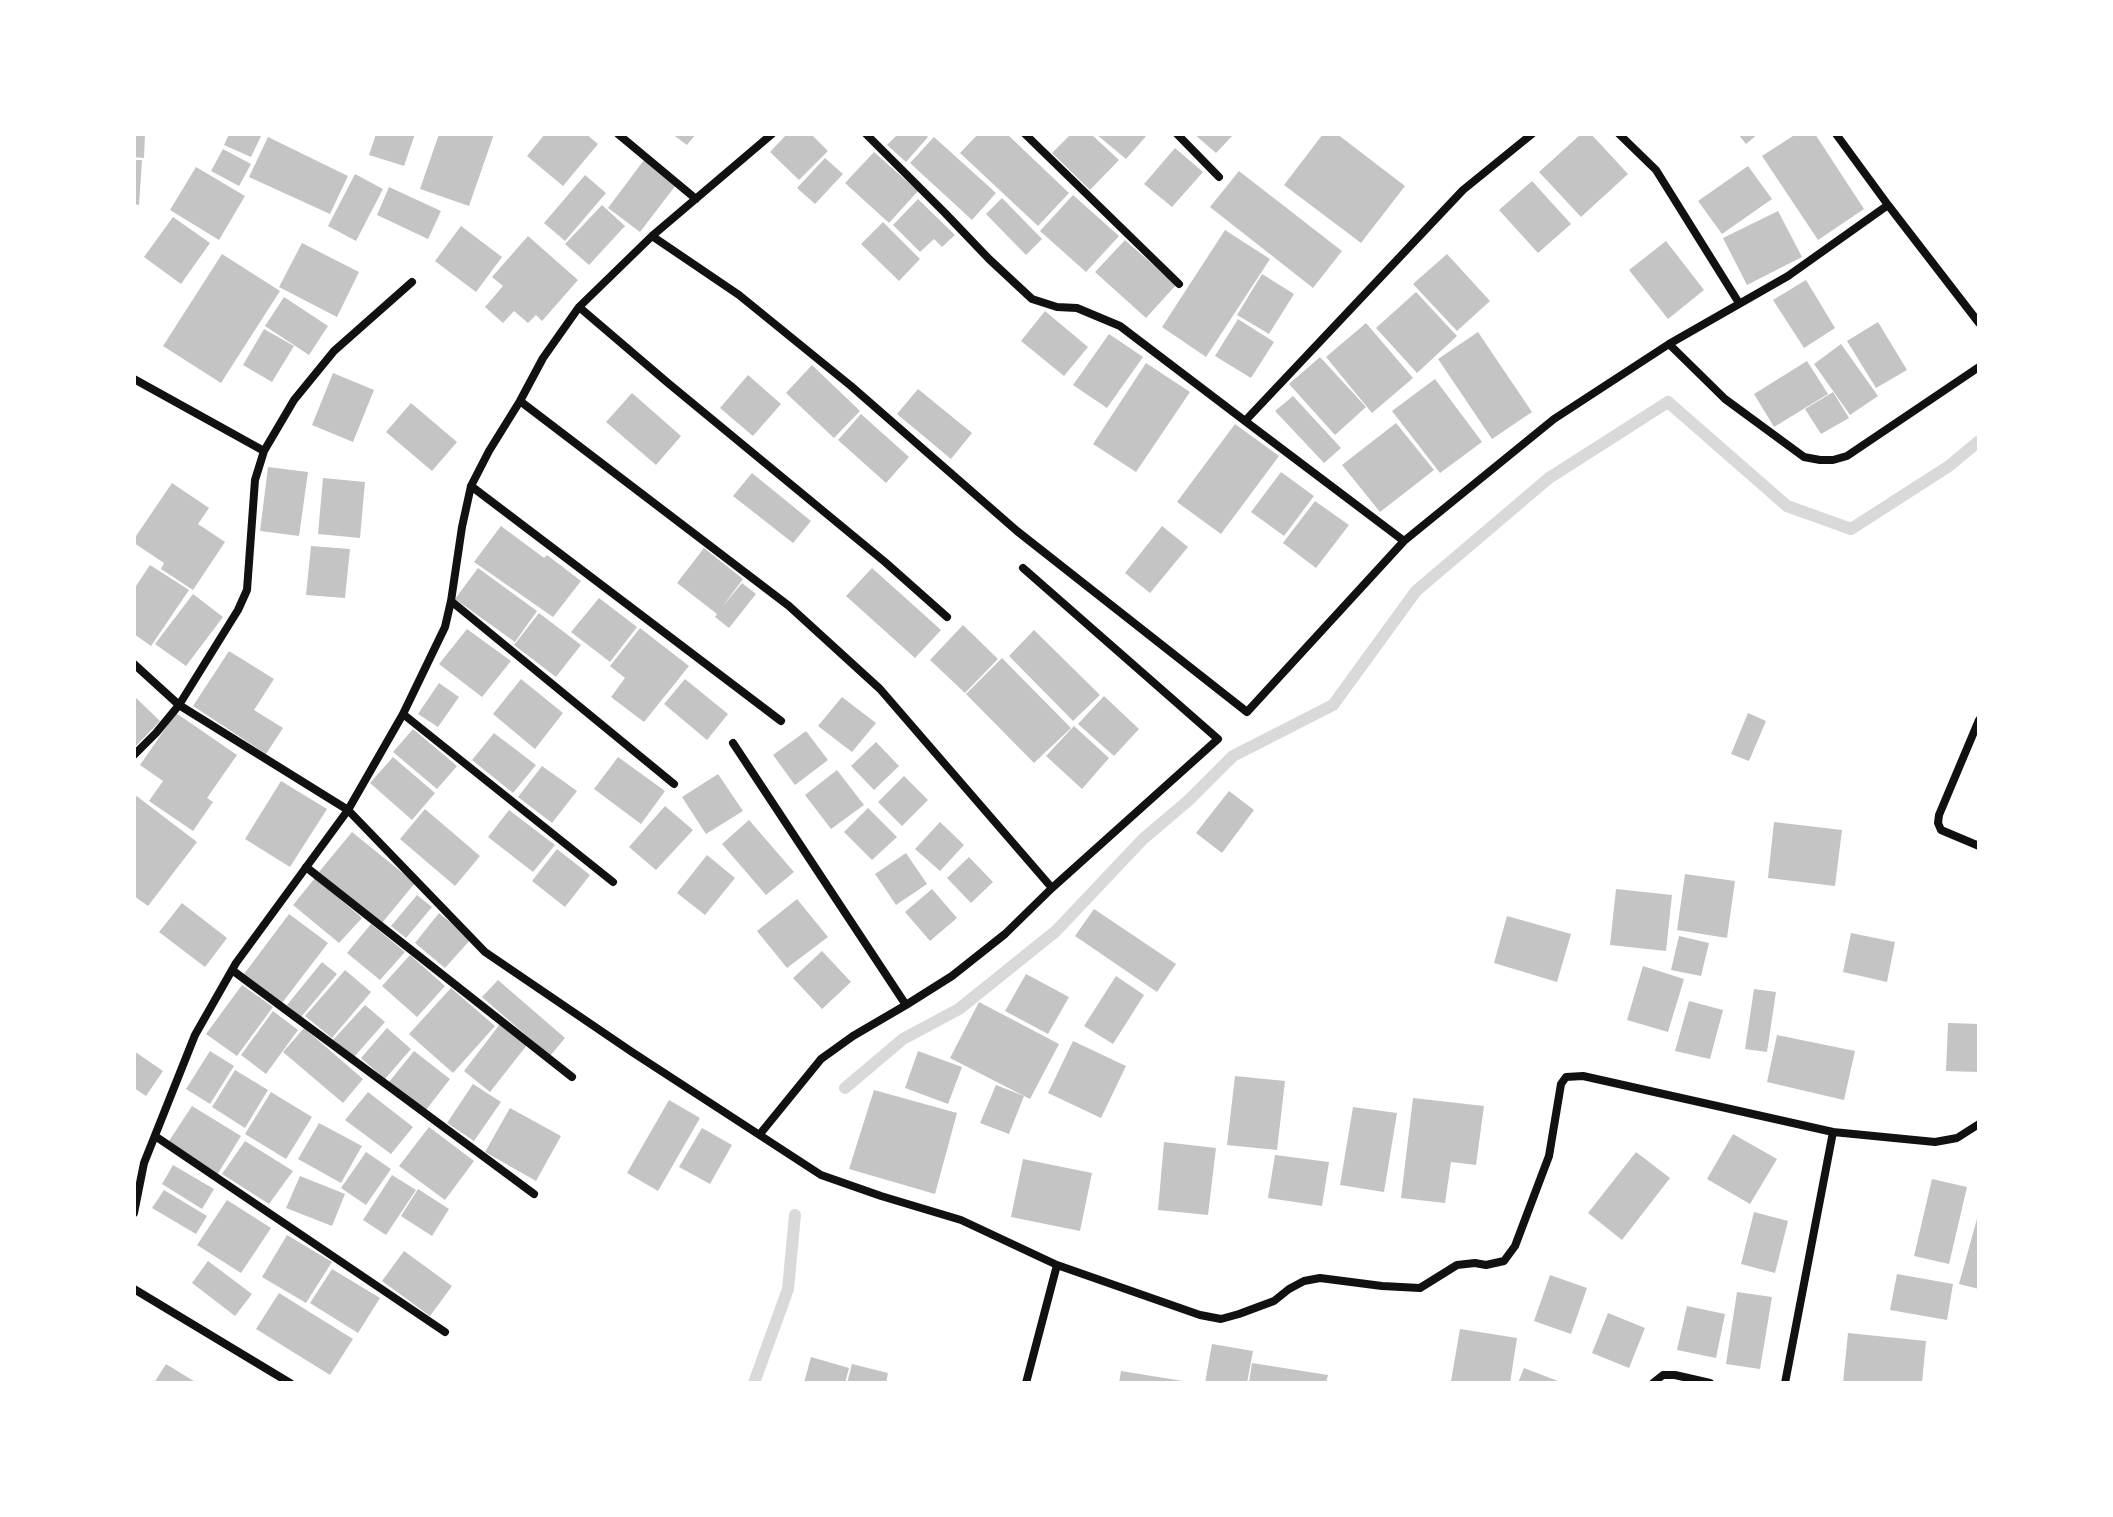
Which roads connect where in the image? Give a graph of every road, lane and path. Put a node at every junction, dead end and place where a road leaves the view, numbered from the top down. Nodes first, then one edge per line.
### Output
1 (618, 134) edge
2 (772, 134) edge
3 (866, 134) edge
4 (1025, 134) edge
5 (1177, 134) edge
6 (1532, 134) edge
7 (1619, 134) edge
8 (1836, 134) edge
9 (1219, 177) dead end
10 (696, 199) junction
11 (1888, 205) junction
12 (652, 236) junction
13 (412, 282) dead end
14 (1179, 284) dead end
15 (1739, 303) junction
16 (579, 307) junction
17 (1979, 323) edge
18 (1669, 344) junction
19 (1979, 367) edge
20 (134, 379) edge
21 (520, 401) junction
22 (1245, 421) junction
23 (264, 451) junction
24 (471, 486) junction
25 (1404, 541) junction
26 (1023, 568) dead end
27 (451, 601) junction
28 (947, 617) dead end
29 (134, 664) edge
30 (179, 705) junction
31 (403, 714) junction
32 (1979, 720) edge
33 (781, 721) dead end
34 (733, 743) dead end
35 (134, 755) edge
36 (674, 784) dead end
37 (348, 810) junction
38 (1979, 846) edge
39 (306, 867) junction
40 (613, 882) dead end
41 (1052, 888) junction
42 (232, 970) junction
43 (906, 1005) junction
44 (572, 1077) dead end
45 (1979, 1124) edge
46 (1833, 1132) junction
47 (760, 1134) junction
48 (155, 1136) junction
49 (534, 1194) dead end
50 (134, 1213) edge
51 (1057, 1265) junction
52 (134, 1289) edge
53 (445, 1332) dead end
54 (290, 1383) edge
55 (1026, 1383) edge
56 (1653, 1383) edge
57 (1710, 1383) edge
58 (1785, 1383) edge

1 - 10 street
2 - 10 street
3 - 22 street
4 - 14 street
5 - 9 street
6 - 22 street
7 - 15 street
8 - 11 street
10 - 12 street
11 - 15 street
11 - 17 street
12 - 16 street
12 - 25 street
13 - 23 street
15 - 18 street
16 - 21 street
16 - 28 street
18 - 19 street
18 - 25 street
20 - 23 street
21 - 24 street
21 - 41 street
22 - 25 street
23 - 30 street
24 - 27 street
24 - 33 street
26 - 41 street
27 - 31 street
27 - 36 street
29 - 30 street
30 - 35 street
30 - 37 street
31 - 37 street
31 - 40 street
32 - 38 street
34 - 43 street
37 - 39 street
37 - 47 street
39 - 42 street
39 - 44 street
41 - 43 street
42 - 48 street
42 - 49 street
43 - 47 street
45 - 46 street
46 - 51 street
46 - 58 street
47 - 51 street
48 - 50 street
48 - 53 street
51 - 55 street
52 - 54 street
56 - 57 street

